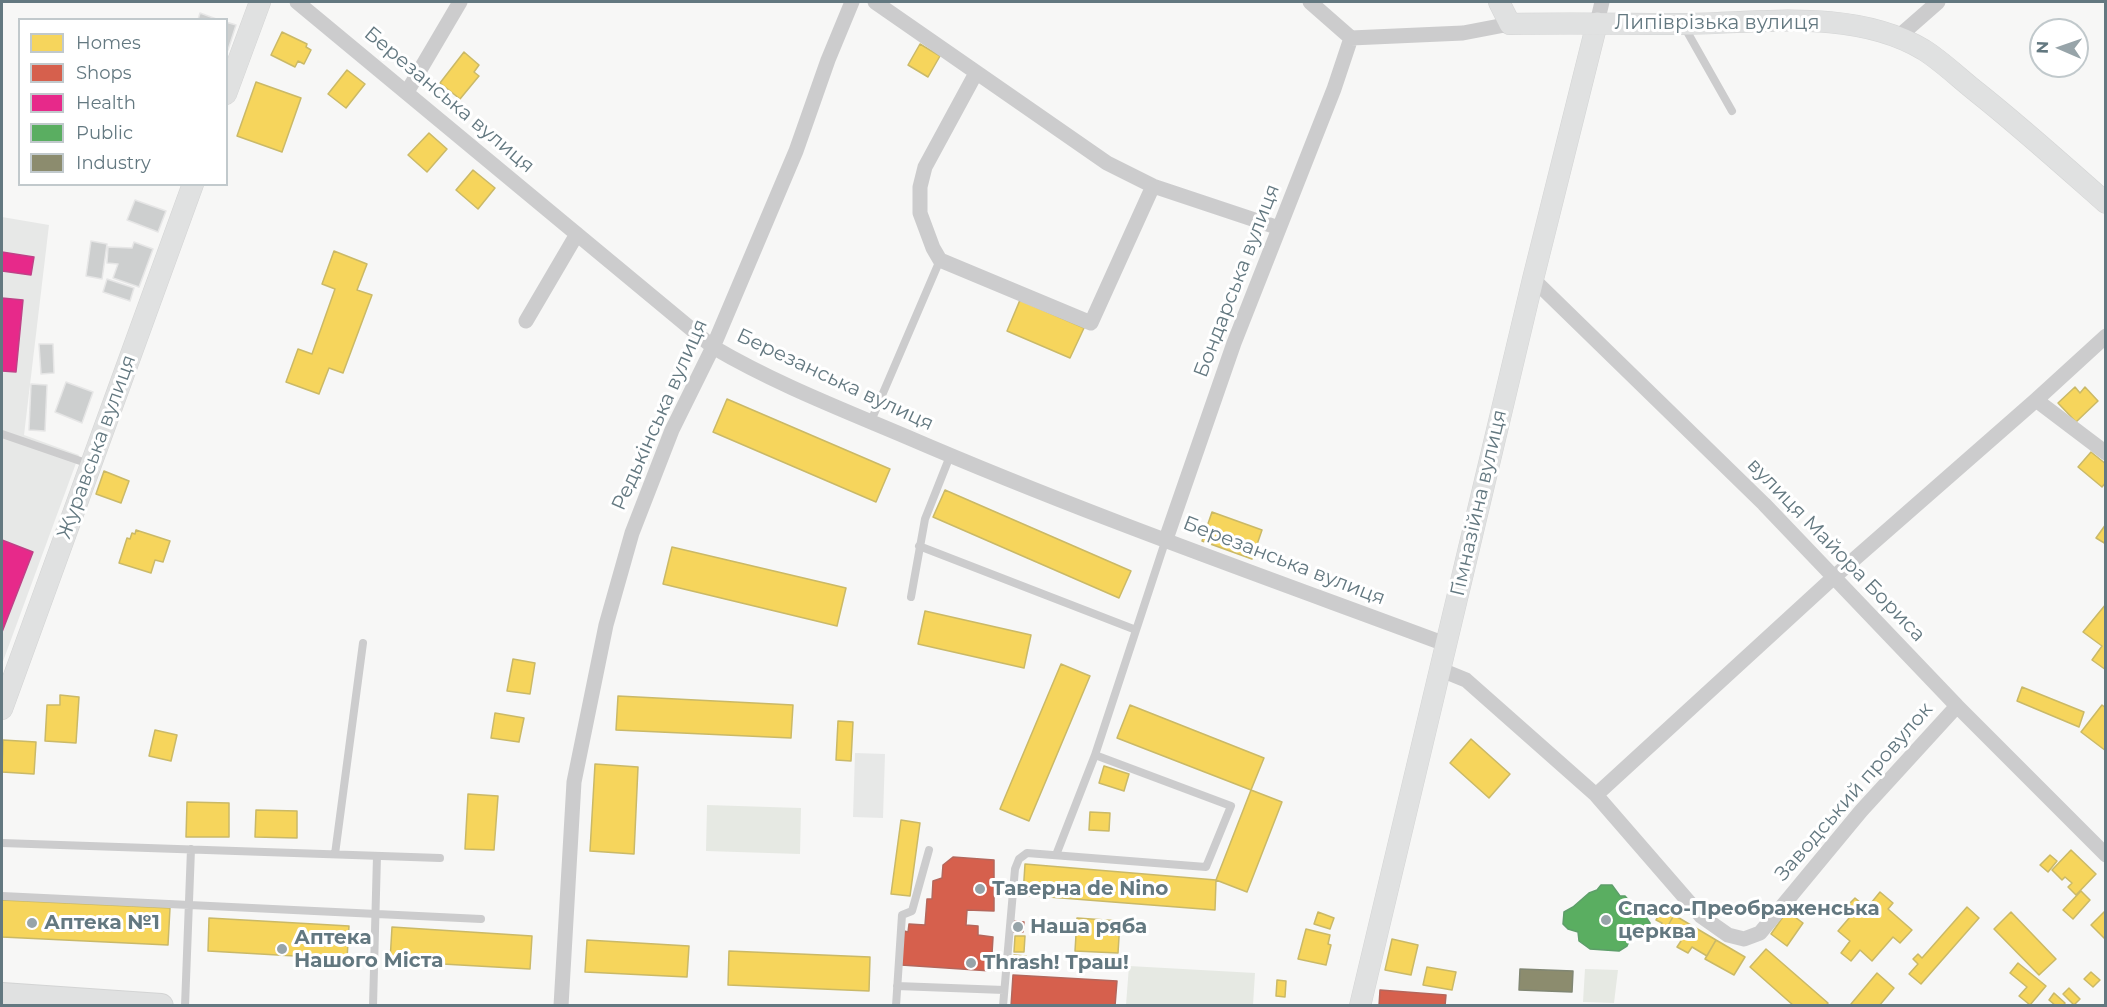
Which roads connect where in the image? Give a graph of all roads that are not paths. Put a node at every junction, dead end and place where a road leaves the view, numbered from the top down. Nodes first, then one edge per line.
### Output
1 (260, 2) edge
2 (297, 2) edge
3 (460, 2) edge
4 (852, 2) edge
5 (875, 2) edge
6 (1310, 2) edge
7 (1498, 2) edge
8 (1602, 2) edge
9 (1938, 2) edge
10 (1597, 23) junction
11 (1510, 24) junction
12 (1683, 24) junction
13 (1351, 38) junction
14 (1897, 38) junction
15 (976, 73) junction
16 (228, 89) edge
17 (407, 92) junction
18 (1732, 111) dead end
19 (192, 186) edge
20 (1153, 186) junction
21 (2106, 202) edge
22 (1279, 228) junction
23 (577, 234) junction
24 (940, 260) junction
25 (1533, 279) junction
26 (526, 321) dead end
27 (2106, 336) edge
28 (713, 347) junction
29 (2036, 400) junction
30 (871, 422) junction
31 (2, 434) edge
32 (2106, 453) edge
33 (950, 456) junction
34 (90, 464) junction
35 (1166, 539) junction
36 (920, 546) junction
37 (1834, 577) junction
38 (911, 597) dead end
39 (1136, 630) junction
40 (363, 643) dead end
41 (1445, 644) junction
42 (1439, 669) junction
43 (1958, 706) junction
44 (2, 709) edge
45 (1095, 755) junction
46 (1596, 795) junction
47 (2, 843) edge
48 (191, 849) junction
49 (929, 850) dead end
50 (335, 854) junction
51 (1056, 855) junction
52 (2106, 855) edge
53 (377, 856) junction
54 (440, 858) dead end
55 (2, 896) edge
56 (189, 905) junction
57 (376, 914) junction
58 (481, 919) dead end
59 (897, 986) junction
60 (1004, 990) junction
61 (2, 995) edge
62 (161, 1005) edge
63 (185, 1005) edge
64 (373, 1005) edge
65 (561, 1005) edge
66 (896, 1005) edge
67 (1003, 1005) edge
68 (1360, 1005) edge

1 - 16 street
2 - 17 street, Березанська вулиця
3 - 17 street
4 - 28 street, Редькінська вулиця
5 - 15 street
6 - 13 street
7 - 11 street
8 - 10 street, Гімназійна вулиця
9 - 14 street
10 - 11 street, Липіврізька вулиця
10 - 12 street, Липіврізька вулиця
10 - 25 street, Гімназійна вулиця
11 - 13 street
12 - 14 street, Липіврізька вулиця
12 - 18 lane
13 - 22 street, Бондарська вулиця
14 - 21 street, Липіврізька вулиця
15 - 20 street
15 - 24 street
17 - 23 street, Березанська вулиця
19 - 34 street, Журавська вулиця
20 - 22 street
20 - 24 street
22 - 35 street, Бондарська вулиця
23 - 26 street
23 - 28 street, Березанська вулиця
24 - 30 lane
25 - 37 street, вулиця Майора Бориса
25 - 41 street, Гімназійна вулиця
27 - 29 street
28 - 30 street, Березанська вулиця
28 - 65 street, Редькінська вулиця
29 - 32 street
29 - 37 street
30 - 33 street, Березанська вулиця
31 - 34 lane
33 - 35 street, Березанська вулиця
33 - 36 lane
34 - 44 street, Журавська вулиця
35 - 39 lane
35 - 41 street, Березанська вулиця
36 - 38 lane
36 - 39 lane
37 - 43 street, вулиця Майора Бориса
37 - 46 street
39 - 45 lane
40 - 50 lane
41 - 42 street, Гімназійна вулиця
42 - 46 street
42 - 68 street, Гімназійна вулиця
43 - 46 street, Заводський провулок
43 - 52 street, вулиця Майора Бориса
45 - 51 lane
45 - 51 lane
47 - 48 lane
48 - 50 lane
48 - 56 lane
49 - 59 lane
50 - 53 lane
51 - 60 lane
53 - 54 lane
53 - 57 lane
55 - 56 lane
56 - 57 lane
56 - 63 lane
57 - 58 lane
57 - 64 lane
59 - 60 lane
59 - 66 lane
60 - 67 lane
61 - 62 main road

